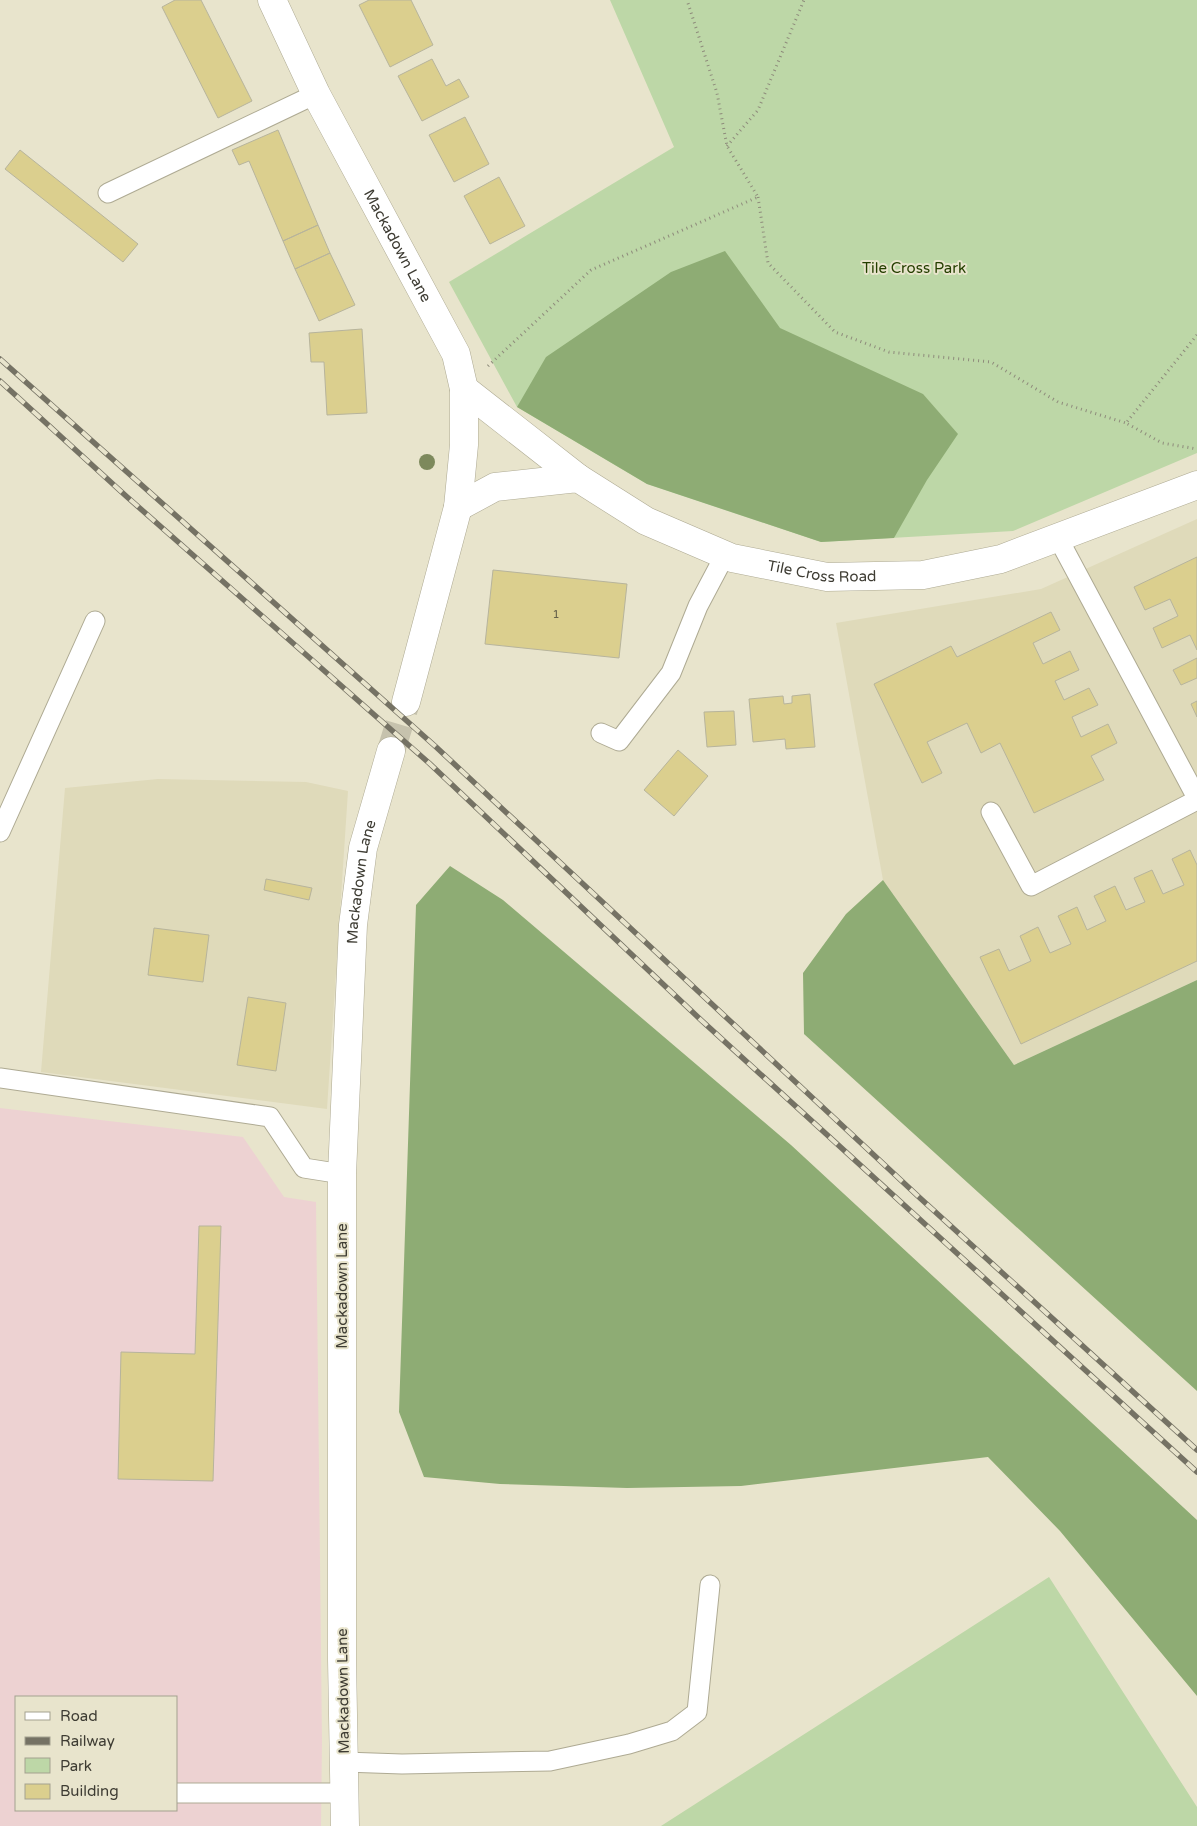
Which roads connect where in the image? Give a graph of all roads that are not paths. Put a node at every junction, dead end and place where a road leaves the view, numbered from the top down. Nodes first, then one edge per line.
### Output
1 (272, 0) edge
2 (316, 94) junction
3 (108, 193) dead end
4 (464, 389) junction
5 (578, 478) junction
6 (1197, 485) edge
7 (458, 507) junction
8 (1058, 538) junction
9 (725, 555) junction
10 (95, 622) dead end
11 (406, 702) tunnel mouth
12 (601, 733) dead end
13 (391, 751) tunnel mouth
14 (1197, 799) edge
15 (990, 812) dead end
16 (0, 832) edge
17 (0, 1078) edge
18 (342, 1174) junction
19 (710, 1585) dead end
20 (344, 1762) junction
21 (178, 1792) edge
22 (344, 1793) junction
23 (344, 1826) edge

1 - 2 street, Mackadown Lane
2 - 3 lane
2 - 4 street, Mackadown Lane
4 - 5 street, Tile Cross Road
4 - 7 street, Mackadown Lane
5 - 7 street
5 - 9 street, Tile Cross Road
6 - 8 street, Tile Cross Road
7 - 11 street, Mackadown Lane
8 - 9 street, Tile Cross Road
8 - 14 lane
9 - 12 lane
10 - 16 lane
13 - 18 street, Mackadown Lane
14 - 15 lane
17 - 18 lane
18 - 20 street, Mackadown Lane
19 - 20 lane
20 - 22 street, Mackadown Lane
21 - 22 lane
22 - 23 street, Mackadown Lane

